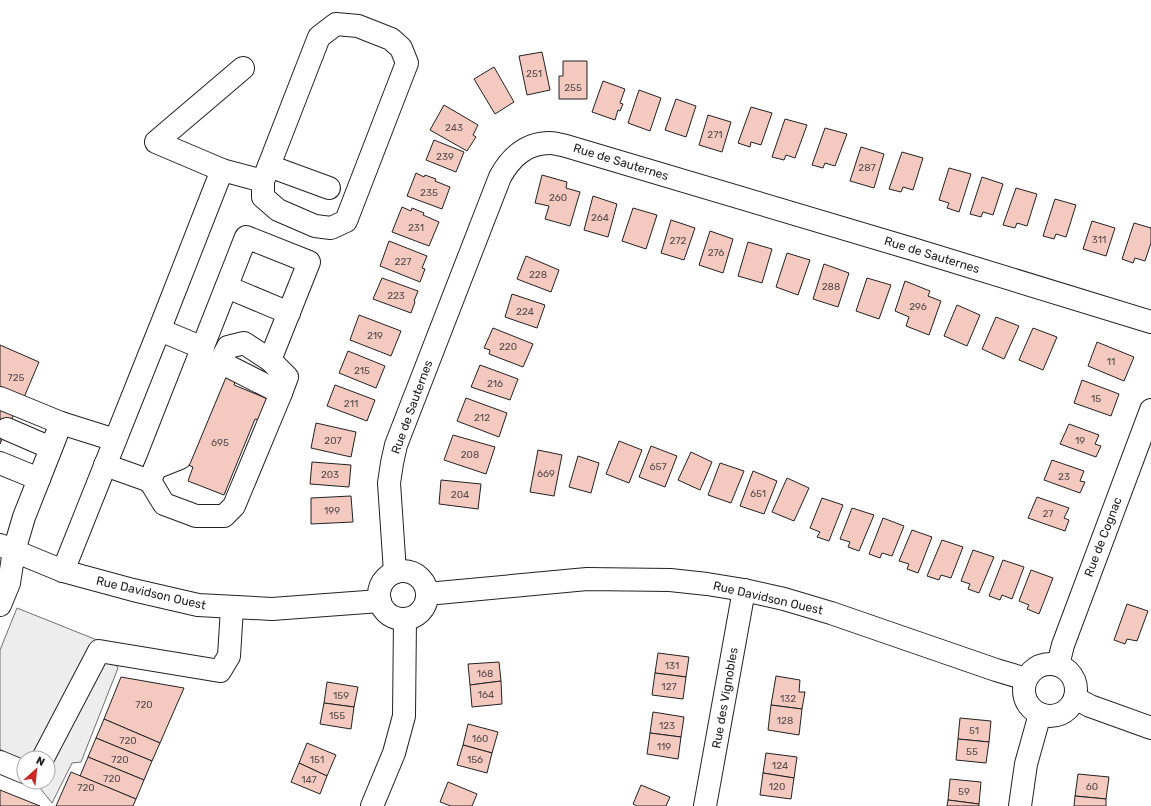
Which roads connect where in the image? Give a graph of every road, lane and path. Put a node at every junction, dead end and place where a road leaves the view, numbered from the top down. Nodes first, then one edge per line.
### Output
1 (243, 68) dead end
2 (222, 170) junction
3 (266, 174) junction
4 (328, 188) dead end
5 (227, 287) junction
6 (289, 313) junction
7 (1151, 322) edge
8 (160, 330) junction
9 (203, 348) junction
10 (270, 360) junction
11 (220, 362) junction
12 (281, 393) junction
13 (0, 398) edge
14 (1151, 410) edge
15 (61, 423) junction
16 (7, 429) dead end
17 (115, 440) junction
18 (51, 448) junction
19 (0, 463) edge
20 (105, 465) junction
21 (152, 475) junction
22 (39, 479) junction
23 (7, 548) edge
24 (63, 571) junction
25 (395, 572) junction
26 (744, 590) junction
27 (428, 594) junction
28 (380, 601) junction
29 (0, 605) edge
30 (232, 608) junction
31 (405, 619) junction
32 (1058, 665) junction
33 (1026, 679) junction
34 (1075, 698) junction
35 (1040, 714) junction
36 (1151, 728) edge
37 (47, 750) edge
38 (0, 762) edge
39 (16, 769) edge
40 (372, 806) edge
41 (705, 806) edge
42 (1020, 806) edge

1 - 2 street
2 - 3 street
2 - 8 street
3 - 3 street
3 - 4 street
5 - 6 street
5 - 6 street
5 - 9 street
6 - 10 street
7 - 25 street, Rue de Sauternes
8 - 9 street
8 - 17 street
9 - 21 street
10 - 11 street
10 - 12 street
11 - 12 street
11 - 21 street
12 - 21 street
13 - 15 street
14 - 32 street, Rue de Cognac
15 - 17 street
15 - 18 street
16 - 18 street
17 - 20 street
18 - 22 street
19 - 22 street
20 - 21 street
20 - 24 street
22 - 23 street
23 - 24 street, Rue Davidson Ouest
23 - 29 street
24 - 30 street, Rue Davidson Ouest
25 - 27 street
25 - 28 street
26 - 27 street, Rue Davidson Ouest
26 - 33 street, Rue Davidson Ouest
26 - 41 street, Rue des Vignobles
27 - 31 street
28 - 30 street, Rue Davidson Ouest
28 - 31 street
30 - 37 street
31 - 40 street
32 - 33 street
32 - 34 street
33 - 35 street
34 - 35 street
34 - 36 street
35 - 42 street
38 - 39 street

